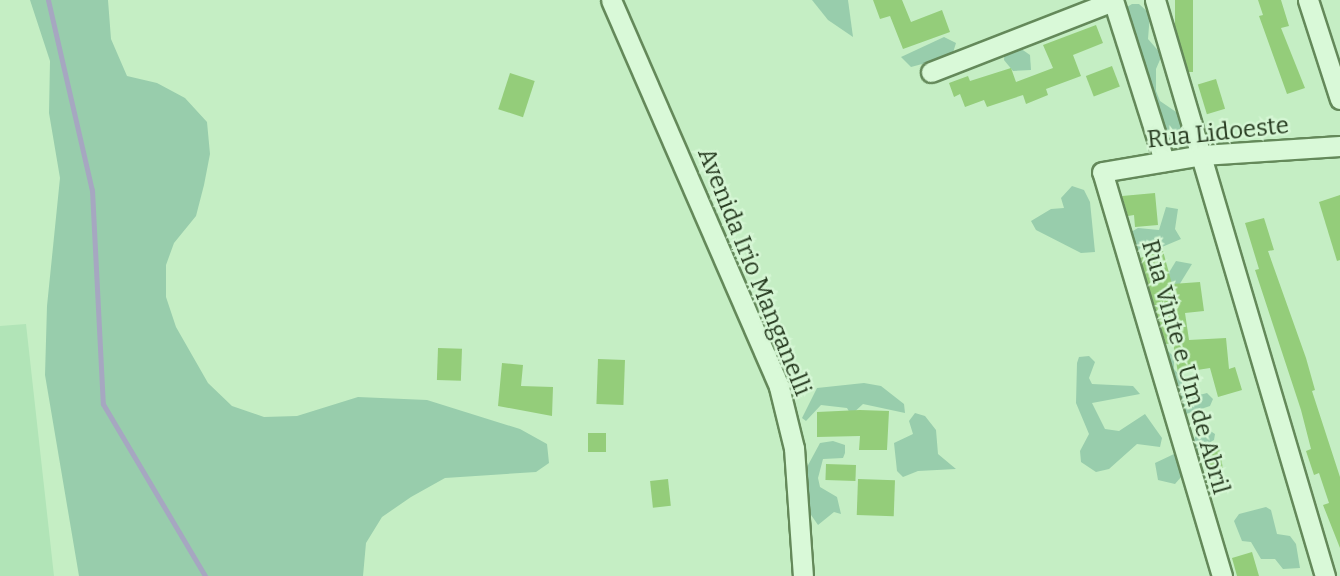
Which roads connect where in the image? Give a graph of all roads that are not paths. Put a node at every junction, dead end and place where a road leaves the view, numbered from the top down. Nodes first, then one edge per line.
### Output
1 (611, 0) edge
2 (1155, 0) edge
3 (1308, 0) edge
4 (1113, 1) edge
5 (932, 72) dead end
6 (1340, 99) edge
7 (1340, 146) edge
8 (1202, 155) junction
9 (1164, 161) junction
10 (1102, 172) joint
11 (803, 576) edge
12 (1222, 576) edge
13 (1325, 576) edge

1 - 11 street, Avenida Irio Manganelli
2 - 8 street
3 - 6 street
4 - 5 street
4 - 9 street
7 - 8 street, Rua Lidoeste
8 - 9 street, Rua Lidoeste
8 - 13 street
9 - 10 street, Rua Lidoeste
10 - 12 street, Rua Vinte e Um de Abril

